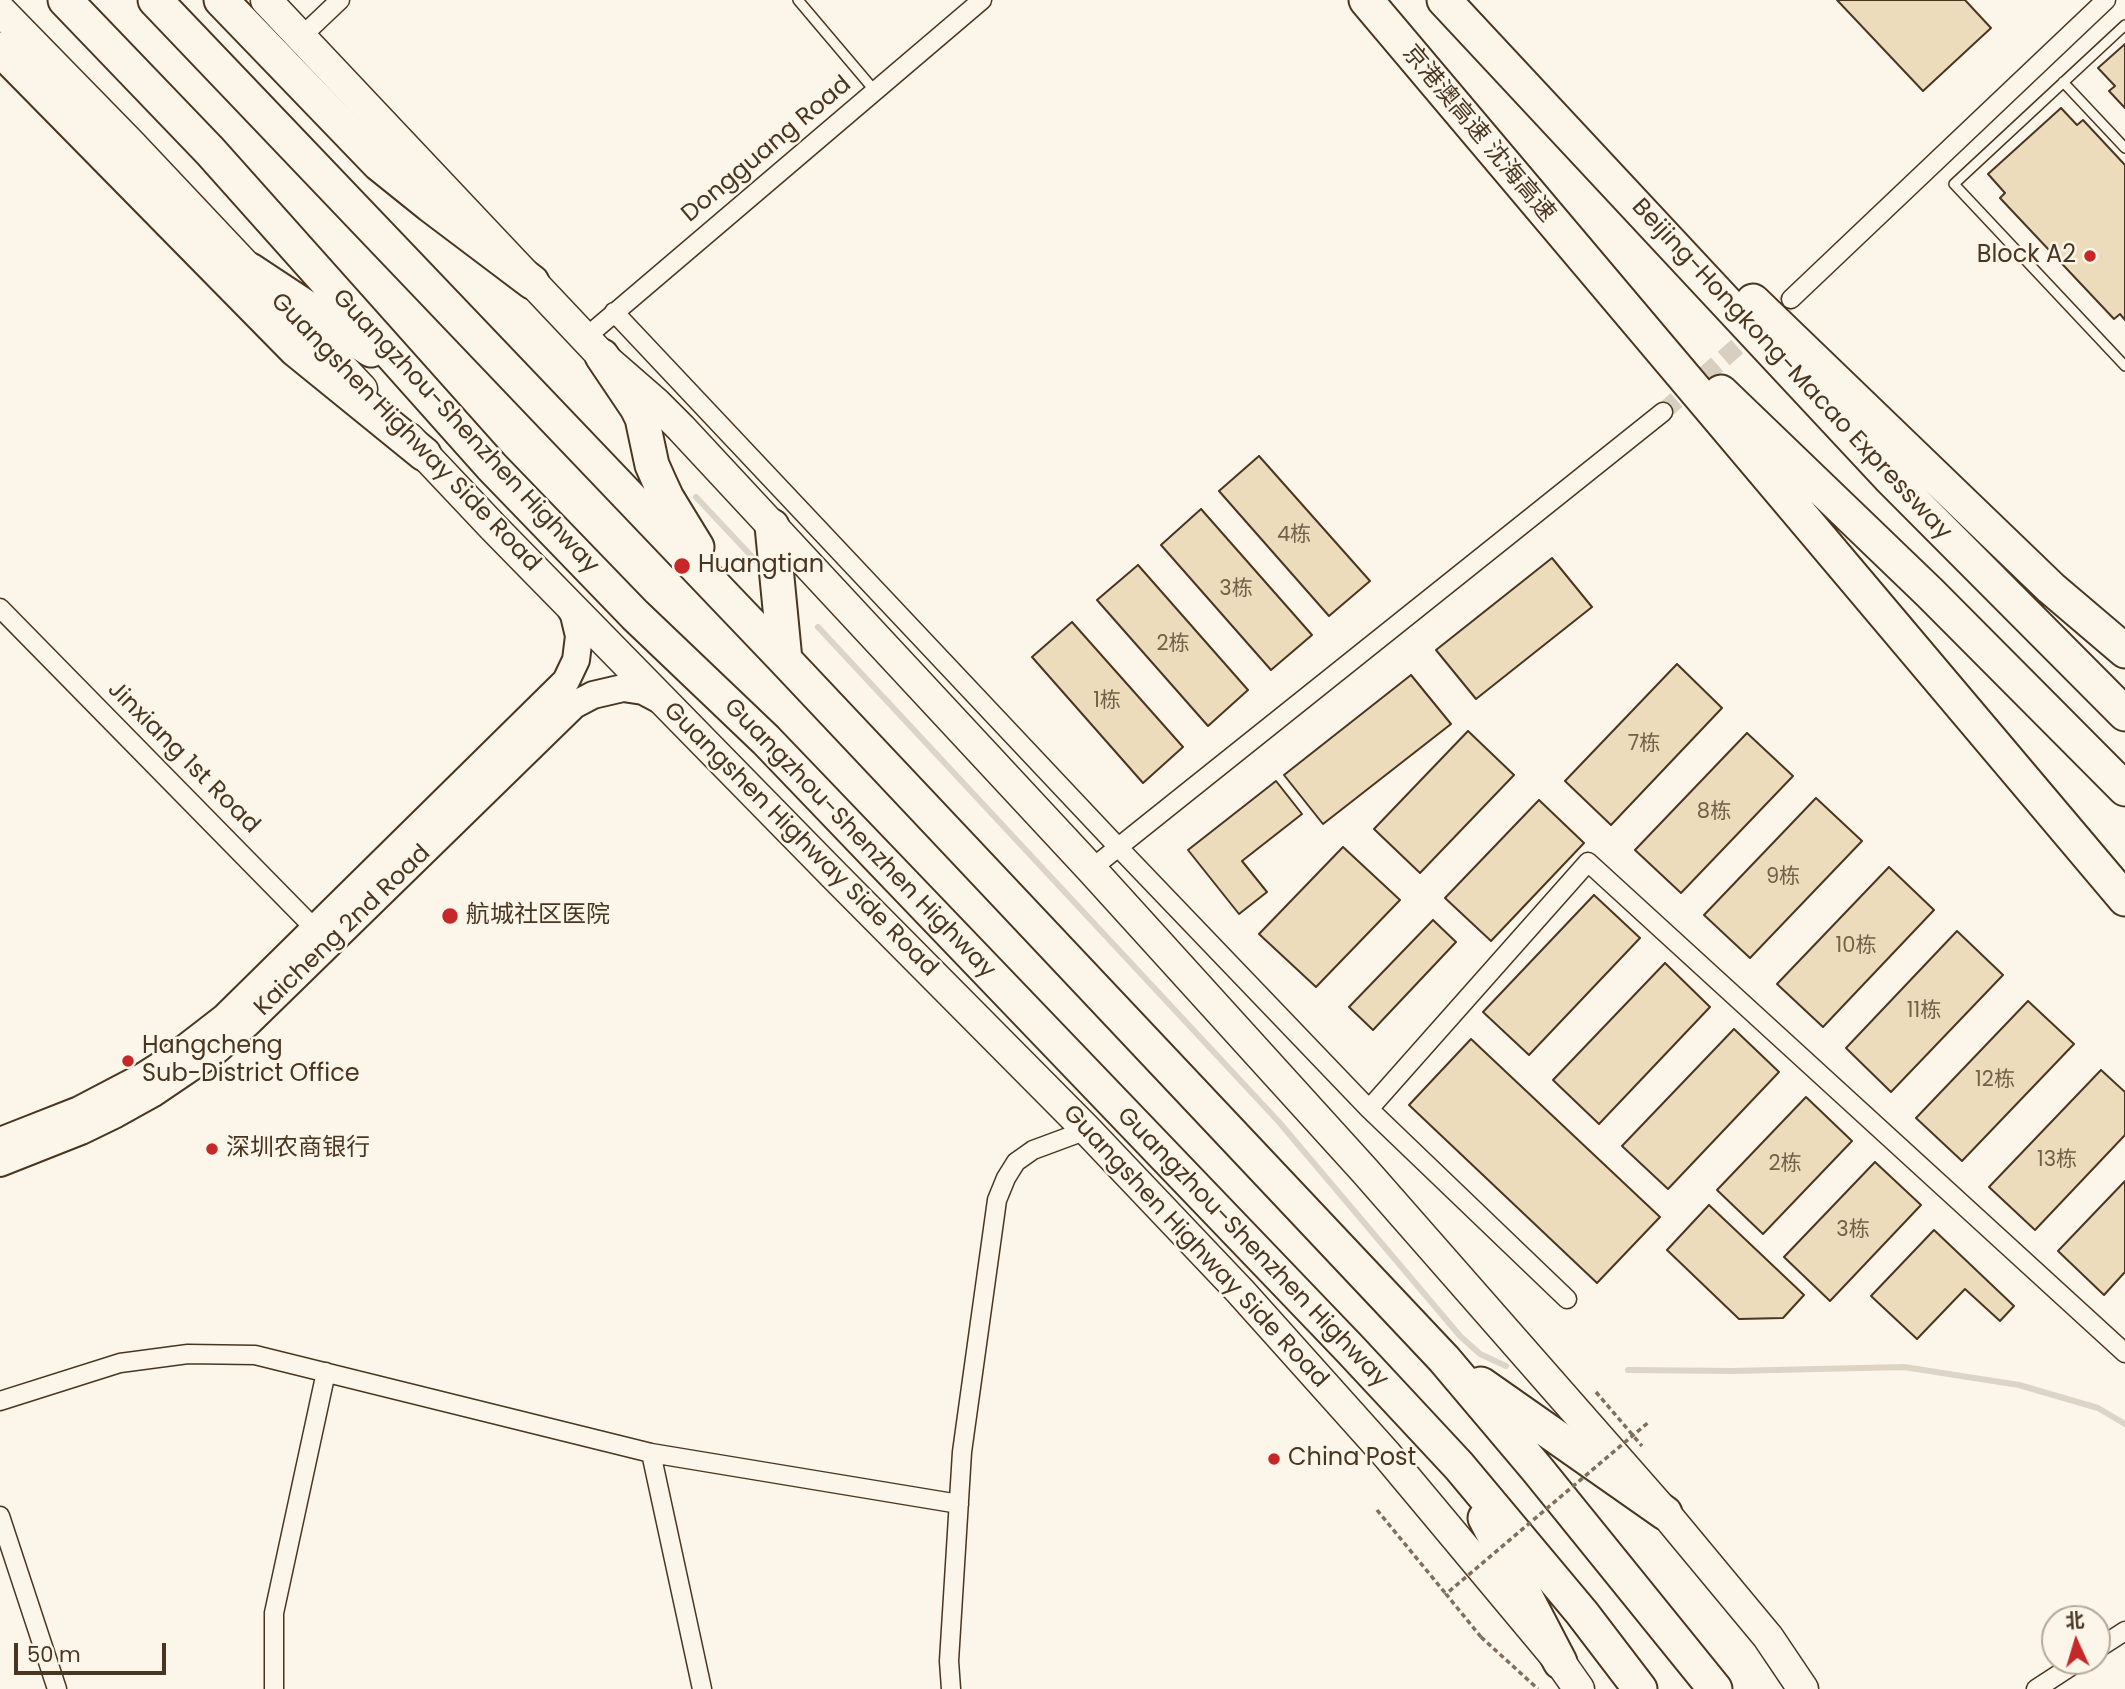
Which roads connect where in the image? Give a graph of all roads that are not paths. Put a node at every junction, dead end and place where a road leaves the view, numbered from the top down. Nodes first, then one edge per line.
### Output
1 (65, 0) edge
2 (155, 0) edge
3 (221, 0) edge
4 (266, 0) edge
5 (340, 0) edge
6 (798, 0) edge
7 (982, 0) edge
8 (1366, 0) edge
9 (2106, 0) edge
10 (0, 10) edge
11 (1453, 10) edge
12 (2125, 25) edge
13 (301, 37) junction
14 (0, 49) edge
15 (2063, 82) junction
16 (875, 91) junction
17 (2125, 148) edge
18 (1591, 267) junction
19 (250, 270) junction
20 (532, 282) junction
21 (1791, 299) tunnel mouth
22 (614, 312) junction
23 (594, 347) junction
24 (2125, 366) edge
25 (409, 374) junction
26 (1663, 412) tunnel mouth
27 (424, 454) junction
28 (772, 526) junction
29 (568, 604) junction
30 (0, 608) edge
31 (743, 616) junction
32 (2125, 650) edge
33 (785, 660) junction
34 (664, 702) junction
35 (2125, 714) edge
36 (2125, 789) edge
37 (1118, 847) junction
38 (1091, 869) junction
39 (2125, 899) edge
40 (323, 936) junction
41 (1369, 1108) junction
42 (1087, 1130) junction
43 (0, 1141) edge
44 (0, 1163) edge
45 (1567, 1299) dead end
46 (2125, 1353) edge
47 (1444, 1359) junction
48 (326, 1372) junction
49 (0, 1401) edge
50 (651, 1453) junction
51 (1459, 1466) junction
52 (959, 1504) junction
53 (1665, 1513) junction
54 (0, 1516) edge
55 (1560, 1662) junction
56 (2058, 1675) edge
57 (57, 1689) edge
58 (274, 1689) edge
59 (702, 1689) edge
60 (951, 1689) edge
61 (1579, 1689) edge
62 (1640, 1689) edge
63 (1715, 1689) edge
64 (1803, 1689) edge
65 (2036, 1689) edge

1 - 25 highway, Guangzhou-Shenzhen Highway
2 - 31 highway
3 - 20 highway
4 - 13 main road
5 - 13 street
6 - 16 lane
7 - 16 street, Dongguang Road
8 - 18 highway, 京港澳高速 沈海高速
9 - 21 street
10 - 19 main road, Guangshen Highway Side Road
11 - 32 highway
11 - 35 highway, Beijing-Hongkong-Macao Expressway
12 - 15 lane
13 - 20 main road
14 - 27 highway
15 - 17 lane
15 - 24 lane
16 - 22 street, Dongguang Road
18 - 36 highway
18 - 39 highway
19 - 25 highway
19 - 27 main road, Guangshen Highway Side Road
20 - 23 main road
22 - 23 street, Dongguang Road
22 - 37 street
23 - 28 main road
23 - 31 highway
25 - 51 highway, Guangzhou-Shenzhen Highway
26 - 37 street
27 - 29 main road, Guangshen Highway Side Road
28 - 33 highway
28 - 38 main road
29 - 34 main road, Guangshen Highway Side Road
29 - 40 street, Kaicheng 2nd Road
30 - 40 street, Jinxiang 1st Road
31 - 33 highway
33 - 47 highway
34 - 40 street, Kaicheng 2nd Road
34 - 42 main road, Guangshen Highway Side Road
37 - 38 street
37 - 41 street
38 - 53 main road
40 - 43 street, Kaicheng 2nd Road
40 - 44 street, Kaicheng 2nd Road
41 - 45 street
41 - 46 street
42 - 52 street
42 - 55 main road, Guangshen Highway Side Road
47 - 53 highway
47 - 63 highway
48 - 49 street
48 - 50 street
48 - 58 street
50 - 52 street
50 - 59 street
51 - 55 highway
51 - 62 highway, Guangzhou-Shenzhen Highway
52 - 60 street
53 - 64 main road
54 - 57 street
55 - 61 main road, Guangshen Highway Side Road
56 - 65 street

